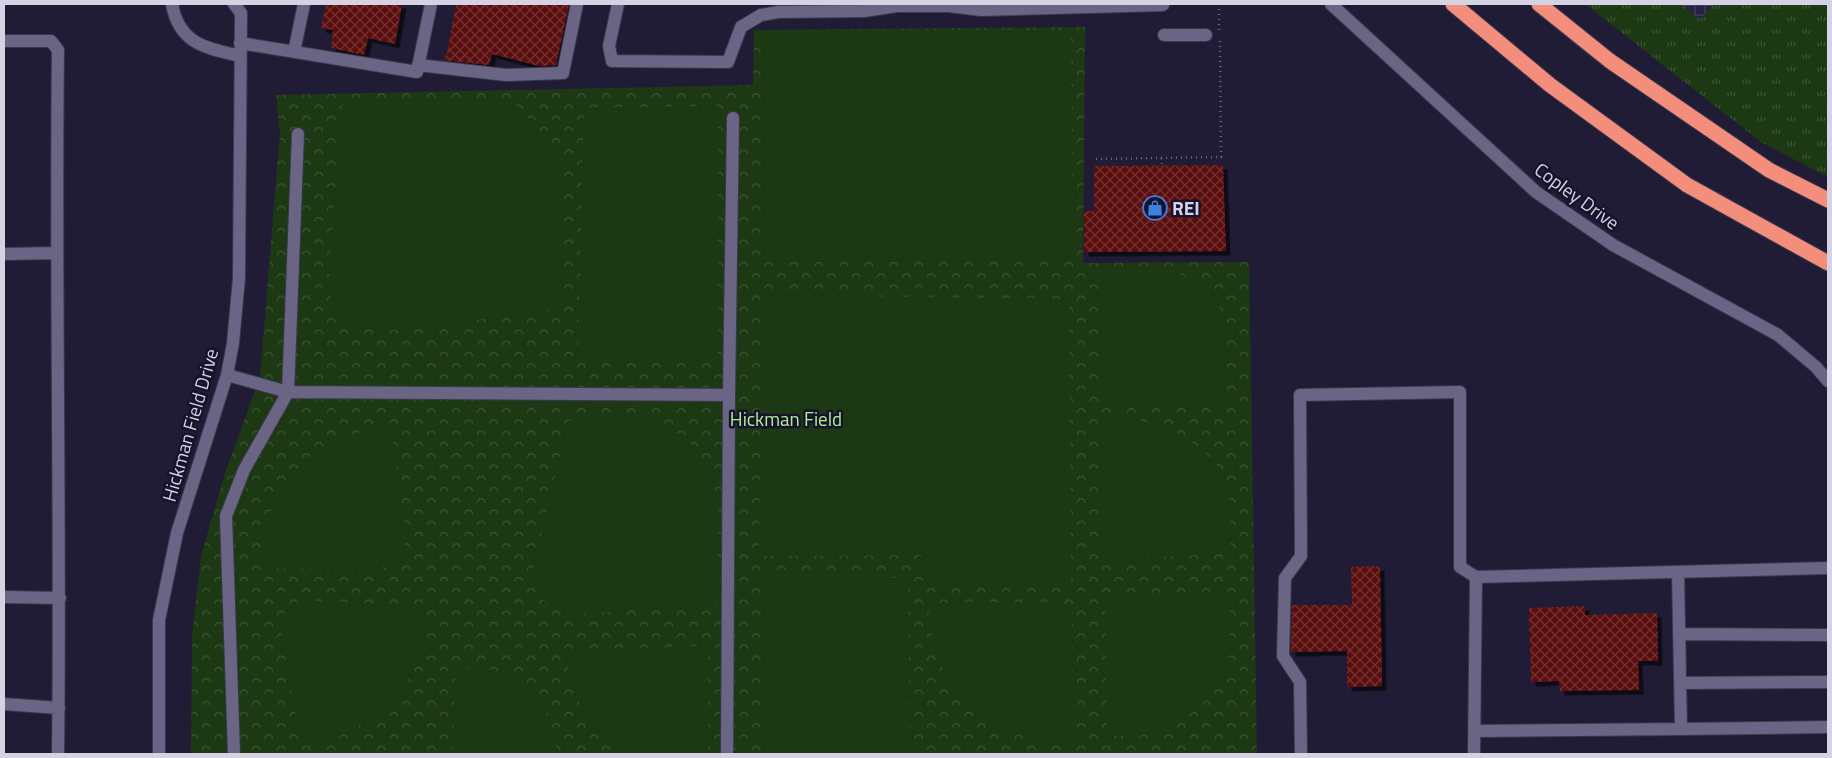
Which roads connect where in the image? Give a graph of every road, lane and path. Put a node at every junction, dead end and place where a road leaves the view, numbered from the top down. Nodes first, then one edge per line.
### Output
1 (172, 4) edge
2 (304, 4) edge
3 (431, 4) edge
4 (577, 4) edge
5 (618, 4) edge
6 (1219, 4) edge
7 (1331, 4) edge
8 (1453, 4) edge
9 (1539, 4) edge
10 (897, 5) edge
11 (1163, 5) edge
12 (1093, 6) edge
13 (241, 7) edge
14 (778, 8) edge
15 (1206, 35) dead end
16 (1164, 36) dead end
17 (4, 41) edge
18 (240, 49) junction
19 (294, 52) junction
20 (418, 65) junction
21 (733, 118) dead end
22 (298, 134) dead end
23 (1161, 158) junction
24 (1096, 160) dead end
25 (1162, 166) dead end
26 (1828, 200) edge
27 (56, 253) junction
28 (4, 254) edge
29 (1828, 263) edge
30 (226, 375) junction
31 (1828, 381) edge
32 (288, 392) junction
33 (729, 395) junction
34 (1828, 568) edge
35 (1678, 572) junction
36 (1476, 577) junction
37 (4, 597) edge
38 (60, 598) junction
39 (1679, 634) junction
40 (1828, 635) edge
41 (1828, 682) edge
42 (1680, 683) junction
43 (4, 704) edge
44 (59, 708) junction
45 (1828, 727) edge
46 (1681, 729) junction
47 (1474, 731) junction
48 (58, 754) edge
49 (159, 754) edge
50 (234, 754) edge
51 (727, 754) edge
52 (1301, 754) edge
53 (1474, 754) edge

1 - 18 street
2 - 19 street
3 - 20 street
4 - 20 street
5 - 14 street
6 - 23 path
7 - 31 street, Copley Drive
8 - 29 highway
9 - 26 highway
10 - 12 street
10 - 14 street
11 - 12 street
13 - 18 street, Hickman Field Drive
15 - 16 street
17 - 27 street
18 - 19 street
18 - 30 street, Hickman Field Drive
19 - 20 street
21 - 33 street
22 - 32 street
23 - 24 path
23 - 25 path
27 - 28 street
27 - 38 street
30 - 32 street
30 - 49 street, Hickman Field Drive
32 - 33 street
32 - 50 street
33 - 51 street
34 - 35 street
35 - 36 street
35 - 39 street
36 - 47 street
36 - 52 street
37 - 38 street
38 - 44 street
39 - 40 street
39 - 42 street
41 - 42 street
42 - 46 street
43 - 44 street
44 - 48 street
45 - 46 street
46 - 47 street
47 - 53 street

